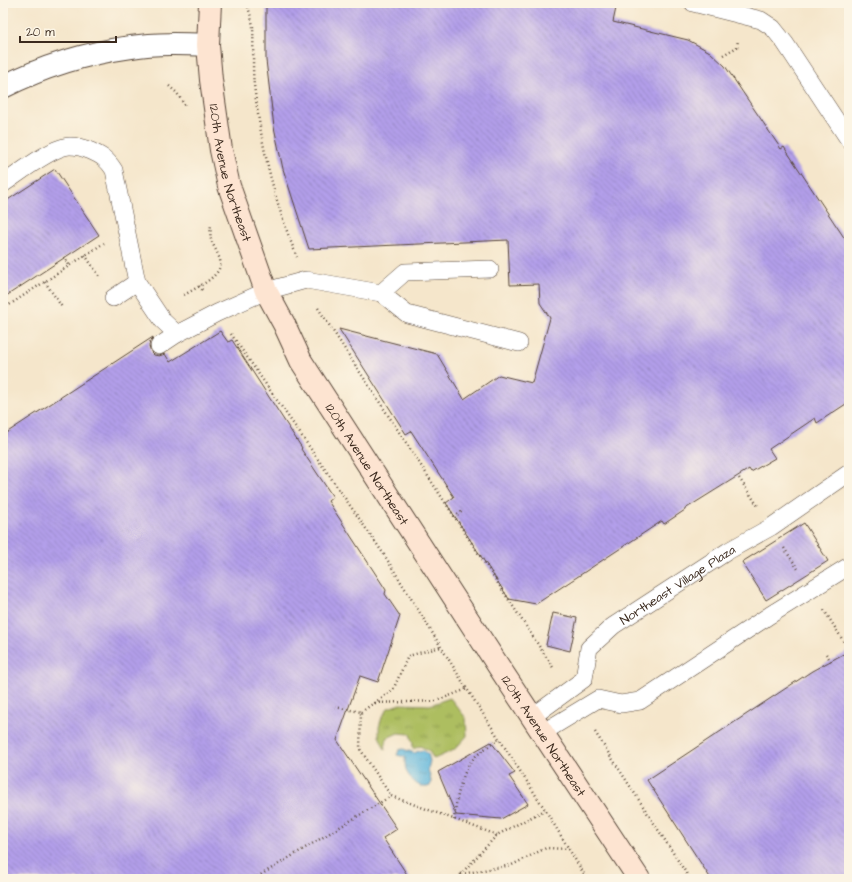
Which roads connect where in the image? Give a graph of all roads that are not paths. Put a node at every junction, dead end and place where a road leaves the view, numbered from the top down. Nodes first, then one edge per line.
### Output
1 (210, 3) edge
2 (693, 3) edge
3 (208, 45) junction
4 (3, 87) edge
5 (849, 140) edge
6 (3, 184) edge
7 (490, 269) dead end
8 (137, 282) junction
9 (266, 291) junction
10 (381, 293) junction
11 (113, 298) dead end
12 (177, 334) junction
13 (519, 343) dead end
14 (159, 346) dead end
15 (849, 473) edge
16 (849, 566) edge
17 (537, 725) junction
18 (639, 879) edge

1 - 3 street, 120th Avenue Northeast
2 - 5 lane
3 - 4 street
3 - 9 street, 120th Avenue Northeast
6 - 8 lane
7 - 10 lane
8 - 11 lane
8 - 12 lane
9 - 10 lane
9 - 12 lane
9 - 17 street, 120th Avenue Northeast
10 - 13 lane
12 - 14 lane
15 - 17 lane, Northeast Village Plaza
16 - 17 lane
17 - 18 street, 120th Avenue Northeast

